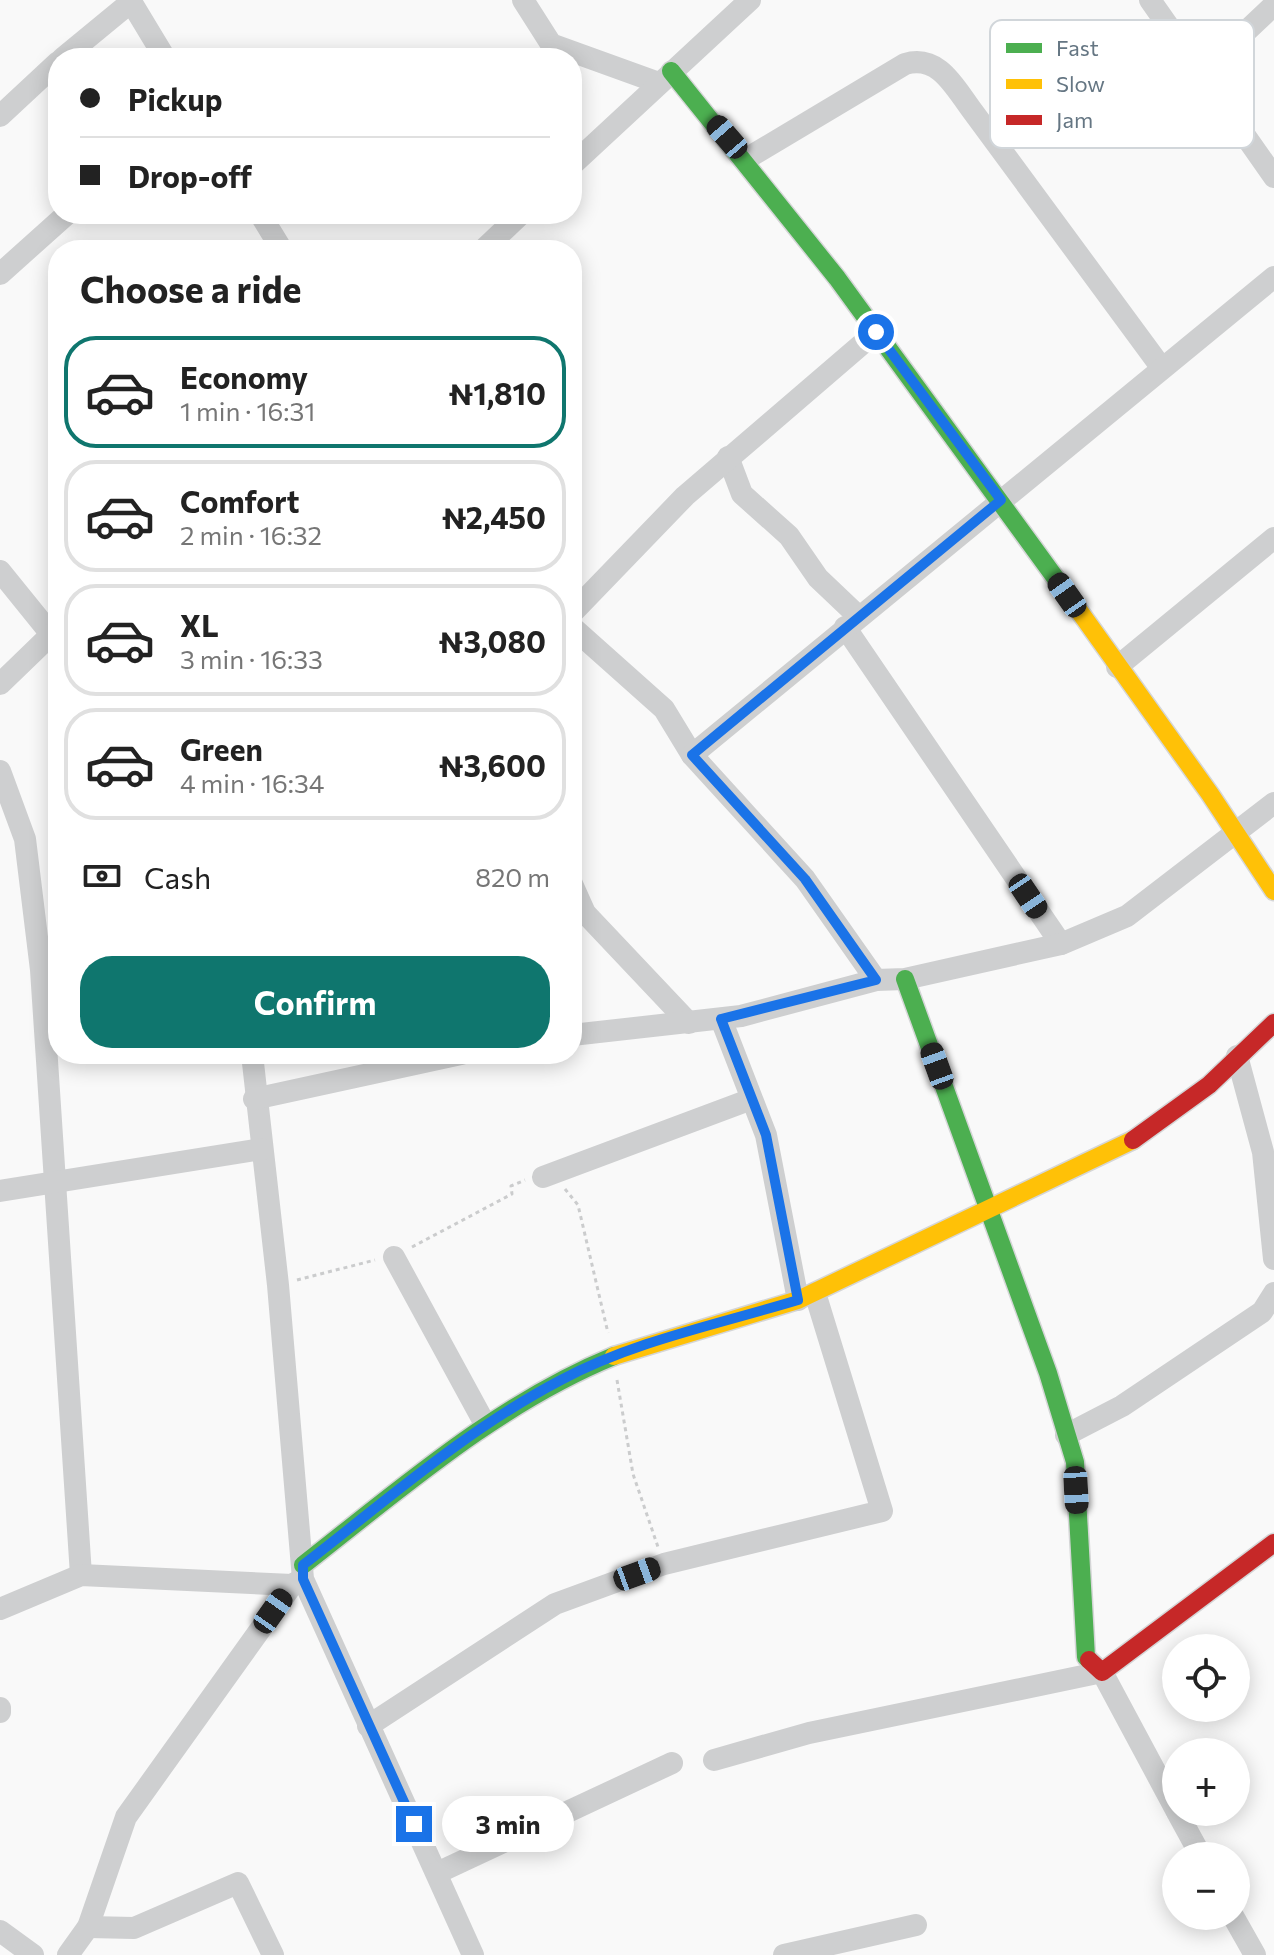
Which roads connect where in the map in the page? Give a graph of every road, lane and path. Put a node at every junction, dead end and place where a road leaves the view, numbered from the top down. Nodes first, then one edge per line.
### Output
1 (523, 0) edge
2 (750, 0) edge
3 (1150, 0) edge
4 (131, 1) edge
5 (1274, 5) edge
6 (1165, 20) edge
7 (1254, 24) edge
8 (75, 48) edge
9 (159, 48) edge
10 (563, 48) edge
11 (582, 54) edge
12 (623, 68) junction
13 (48, 71) edge
14 (665, 77) junction
15 (639, 101) junction
16 (0, 116) edge
17 (990, 135) edge
18 (1254, 147) edge
19 (1000, 148) edge
20 (582, 155) edge
21 (746, 159) junction
22 (1274, 177) edge
23 (56, 224) edge
24 (510, 224) edge
25 (494, 240) edge
26 (0, 274) edge
27 (1274, 277) edge
28 (876, 332) junction
29 (1161, 367) junction
30 (728, 457) junction
31 (1001, 500) junction
32 (1274, 538) edge
33 (0, 571) edge
34 (582, 603) edge
35 (851, 622) junction
36 (48, 624) edge
37 (582, 636) edge
38 (48, 637) edge
39 (1117, 667) junction
40 (0, 684) edge
41 (692, 755) junction
42 (0, 771) edge
43 (1274, 803) edge
44 (1239, 831) junction
45 (1274, 891) edge
46 (582, 906) edge
47 (1061, 944) junction
48 (905, 979) junction
49 (876, 980) junction
50 (721, 1019) junction
51 (689, 1023) junction
52 (1274, 1023) edge
53 (582, 1034) edge
54 (48, 1050) edge
55 (1237, 1056) junction
56 (49, 1064) edge
57 (252, 1064) edge
58 (415, 1064) edge
59 (254, 1099) junction
60 (749, 1100) junction
61 (262, 1149) junction
62 (543, 1177) junction
63 (54, 1184) junction
64 (0, 1191) edge
65 (989, 1211) junction
66 (394, 1257) junction
67 (1274, 1259) edge
68 (278, 1285) junction
69 (1274, 1293) edge
70 (807, 1297) junction
71 (613, 1356) junction
72 (485, 1424) junction
73 (1066, 1435) junction
74 (1274, 1543) edge
75 (664, 1564) junction
76 (81, 1575) junction
77 (299, 1576) junction
78 (0, 1609) edge
79 (1102, 1672) junction
80 (368, 1726) junction
81 (714, 1760) dead end
82 (672, 1763) dead end
83 (1162, 1785) edge
84 (437, 1873) junction
85 (916, 1925) dead end
86 (88, 1927) junction
87 (1241, 1930) edge
88 (0, 1931) edge
89 (33, 1955) edge
90 (68, 1955) edge
91 (273, 1955) edge
92 (473, 1955) edge
93 (784, 1955) edge
94 (1255, 1955) edge

1 - 10 street
2 - 14 street
3 - 6 street
4 - 8 street
4 - 9 street
5 - 7 street
11 - 12 street
12 - 14 street
12 - 15 street
13 - 16 street
14 - 15 street
14 - 21 street
15 - 20 street
17 - 21 street
18 - 22 street
19 - 29 street
21 - 28 street
23 - 26 street
24 - 25 street
27 - 29 street
28 - 30 street
28 - 31 street
29 - 31 street
30 - 34 street
30 - 35 street
31 - 35 street
31 - 39 street
32 - 39 street
33 - 36 street
35 - 41 street
35 - 47 street
37 - 41 street
38 - 40 street
39 - 44 street
41 - 49 street
42 - 54 street
43 - 44 street
44 - 45 street
44 - 47 street
46 - 51 street
47 - 48 street
48 - 49 street
48 - 65 street
49 - 50 street
50 - 51 street
50 - 60 street
51 - 53 street
52 - 55 street
55 - 65 street
55 - 67 street
56 - 63 street
57 - 59 street
58 - 59 street
59 - 61 street
60 - 62 street
60 - 70 street
61 - 63 street
61 - 68 street
62 - 66 path
62 - 71 path
63 - 64 street
63 - 76 street
65 - 70 street
65 - 73 street
66 - 68 path
66 - 72 street
68 - 77 street
69 - 73 street
70 - 71 street
70 - 75 street
71 - 72 street
71 - 75 path
72 - 77 street
73 - 79 street
74 - 79 street
75 - 80 street
76 - 77 street
76 - 78 street
77 - 80 street
77 - 86 street
79 - 81 street
79 - 83 street
80 - 84 street
82 - 84 street
84 - 92 street
85 - 93 street
86 - 90 street
86 - 91 street
87 - 94 street
88 - 89 street

